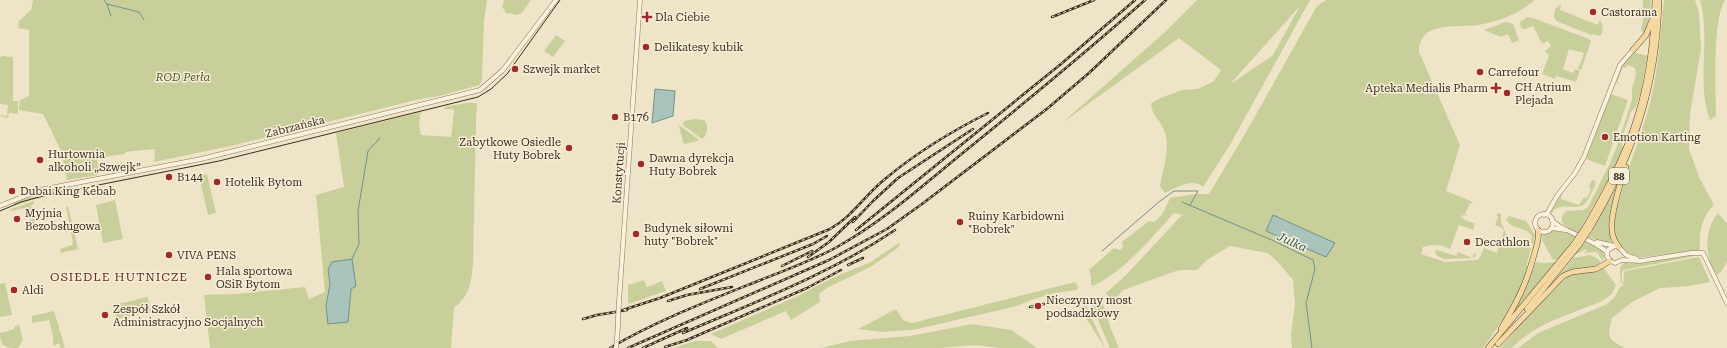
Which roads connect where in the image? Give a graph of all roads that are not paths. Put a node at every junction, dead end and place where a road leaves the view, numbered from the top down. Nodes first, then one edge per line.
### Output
1 (556, 0) edge
2 (640, 0) edge
3 (1655, 0) edge
4 (1659, 0) edge
5 (1655, 11) junction
6 (1632, 50) joint
7 (1641, 118) junction
8 (0, 206) edge
9 (1544, 215) junction
10 (1552, 221) junction
11 (1552, 228) junction
12 (1587, 229) junction
13 (1538, 230) junction
14 (1569, 231) junction
15 (1593, 242) junction
16 (1618, 248) junction
17 (1607, 252) junction
18 (1622, 260) junction
19 (1645, 260) junction
20 (1610, 261) junction
21 (1727, 303) edge
22 (1495, 345) edge
23 (616, 348) edge
24 (1488, 348) edge

1 - 8 street, Zabrzańska
2 - 23 street, Konstytucji, bridge
3 - 5 main road, 88
4 - 7 main road, 88
5 - 6 main road
5 - 12 main road, 88
6 - 9 street
7 - 12 main road, 88
7 - 16 main road
9 - 10 street
9 - 13 street
10 - 11 street
10 - 14 street
11 - 13 street
11 - 14 street
12 - 22 main road, 88, bridge
13 - 22 main road
14 - 15 street
15 - 16 street
15 - 17 street
16 - 17 street
16 - 18 street
16 - 19 street
17 - 20 street
18 - 19 street
18 - 20 street
19 - 21 street
20 - 22 main road
22 - 24 main road, 88

